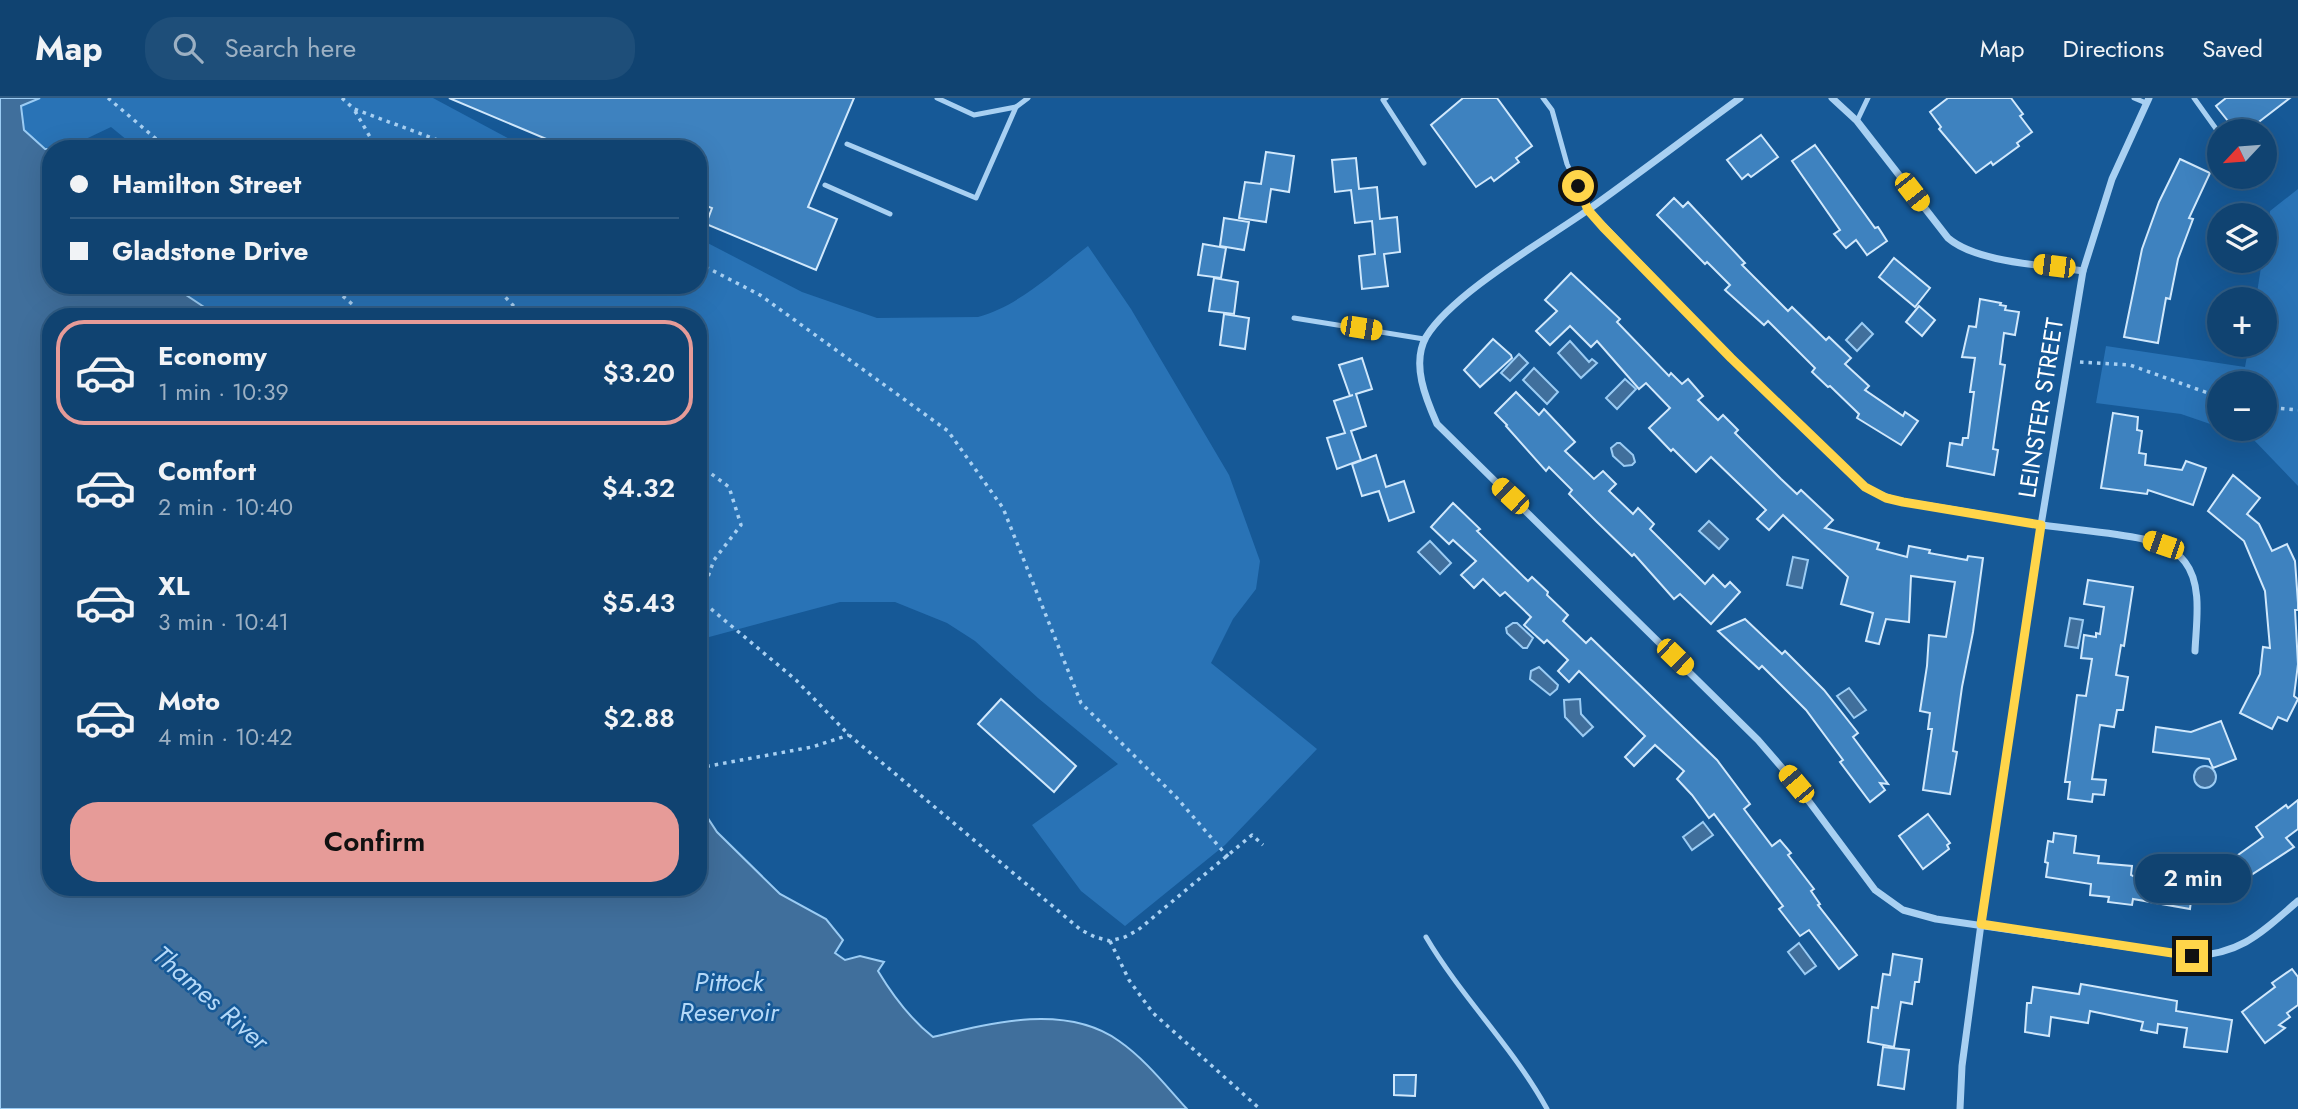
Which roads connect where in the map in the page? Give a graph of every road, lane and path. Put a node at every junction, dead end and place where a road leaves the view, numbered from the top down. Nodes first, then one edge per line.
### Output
1 (108, 98) edge
2 (342, 98) edge
3 (937, 98) edge
4 (1028, 98) edge
5 (1386, 98) edge
6 (1543, 98) edge
7 (1740, 98) edge
8 (1832, 98) edge
9 (1868, 98) edge
10 (2134, 98) edge
11 (2194, 98) edge
12 (2148, 101) edge
13 (1016, 107) junction
14 (354, 109) junction
15 (2209, 119) edge
16 (1857, 121) junction
17 (157, 140) edge
18 (372, 140) edge
19 (438, 140) edge
20 (847, 144) dead end
21 (1424, 163) dead end
22 (825, 185) dead end
23 (1588, 210) junction
24 (890, 214) dead end
25 (707, 267) edge
26 (2083, 271) junction
27 (340, 294) edge
28 (502, 294) edge
29 (357, 308) edge
30 (516, 308) edge
31 (1294, 317) dead end
32 (1424, 339) junction
33 (2068, 361) junction
34 (2207, 393) edge
35 (2277, 408) edge
36 (2298, 410) edge
37 (707, 471) edge
38 (2041, 525) junction
39 (707, 579) edge
40 (707, 605) edge
41 (2195, 651) dead end
42 (849, 735) junction
43 (707, 766) edge
44 (1263, 845) dead end
45 (1228, 857) junction
46 (2298, 901) edge
47 (1981, 924) junction
48 (1426, 937) dead end
49 (1110, 941) junction
50 (1260, 1109) edge
51 (1547, 1109) edge
52 (1960, 1109) edge

1 - 17 path
2 - 14 path
3 - 13 lane
4 - 13 lane
5 - 21 lane
6 - 23 lane
7 - 23 street
8 - 16 street
9 - 16 lane
10 - 12 lane
11 - 15 lane
12 - 26 street, LEINSTER STREET
13 - 20 lane
14 - 18 path
14 - 19 path
16 - 26 street
22 - 24 lane
23 - 32 street
23 - 38 street
25 - 45 path
26 - 33 street, LEINSTER STREET
27 - 29 path
28 - 30 path
31 - 32 lane
32 - 47 street
33 - 34 path
33 - 38 street, LEINSTER STREET
35 - 36 path
37 - 39 path
38 - 41 street
38 - 47 street, LEINSTER STREET
40 - 42 path
42 - 43 path
42 - 49 path
44 - 45 path
45 - 49 path
46 - 47 street
47 - 52 street, LEINSTER STREET
48 - 51 lane
49 - 50 path

